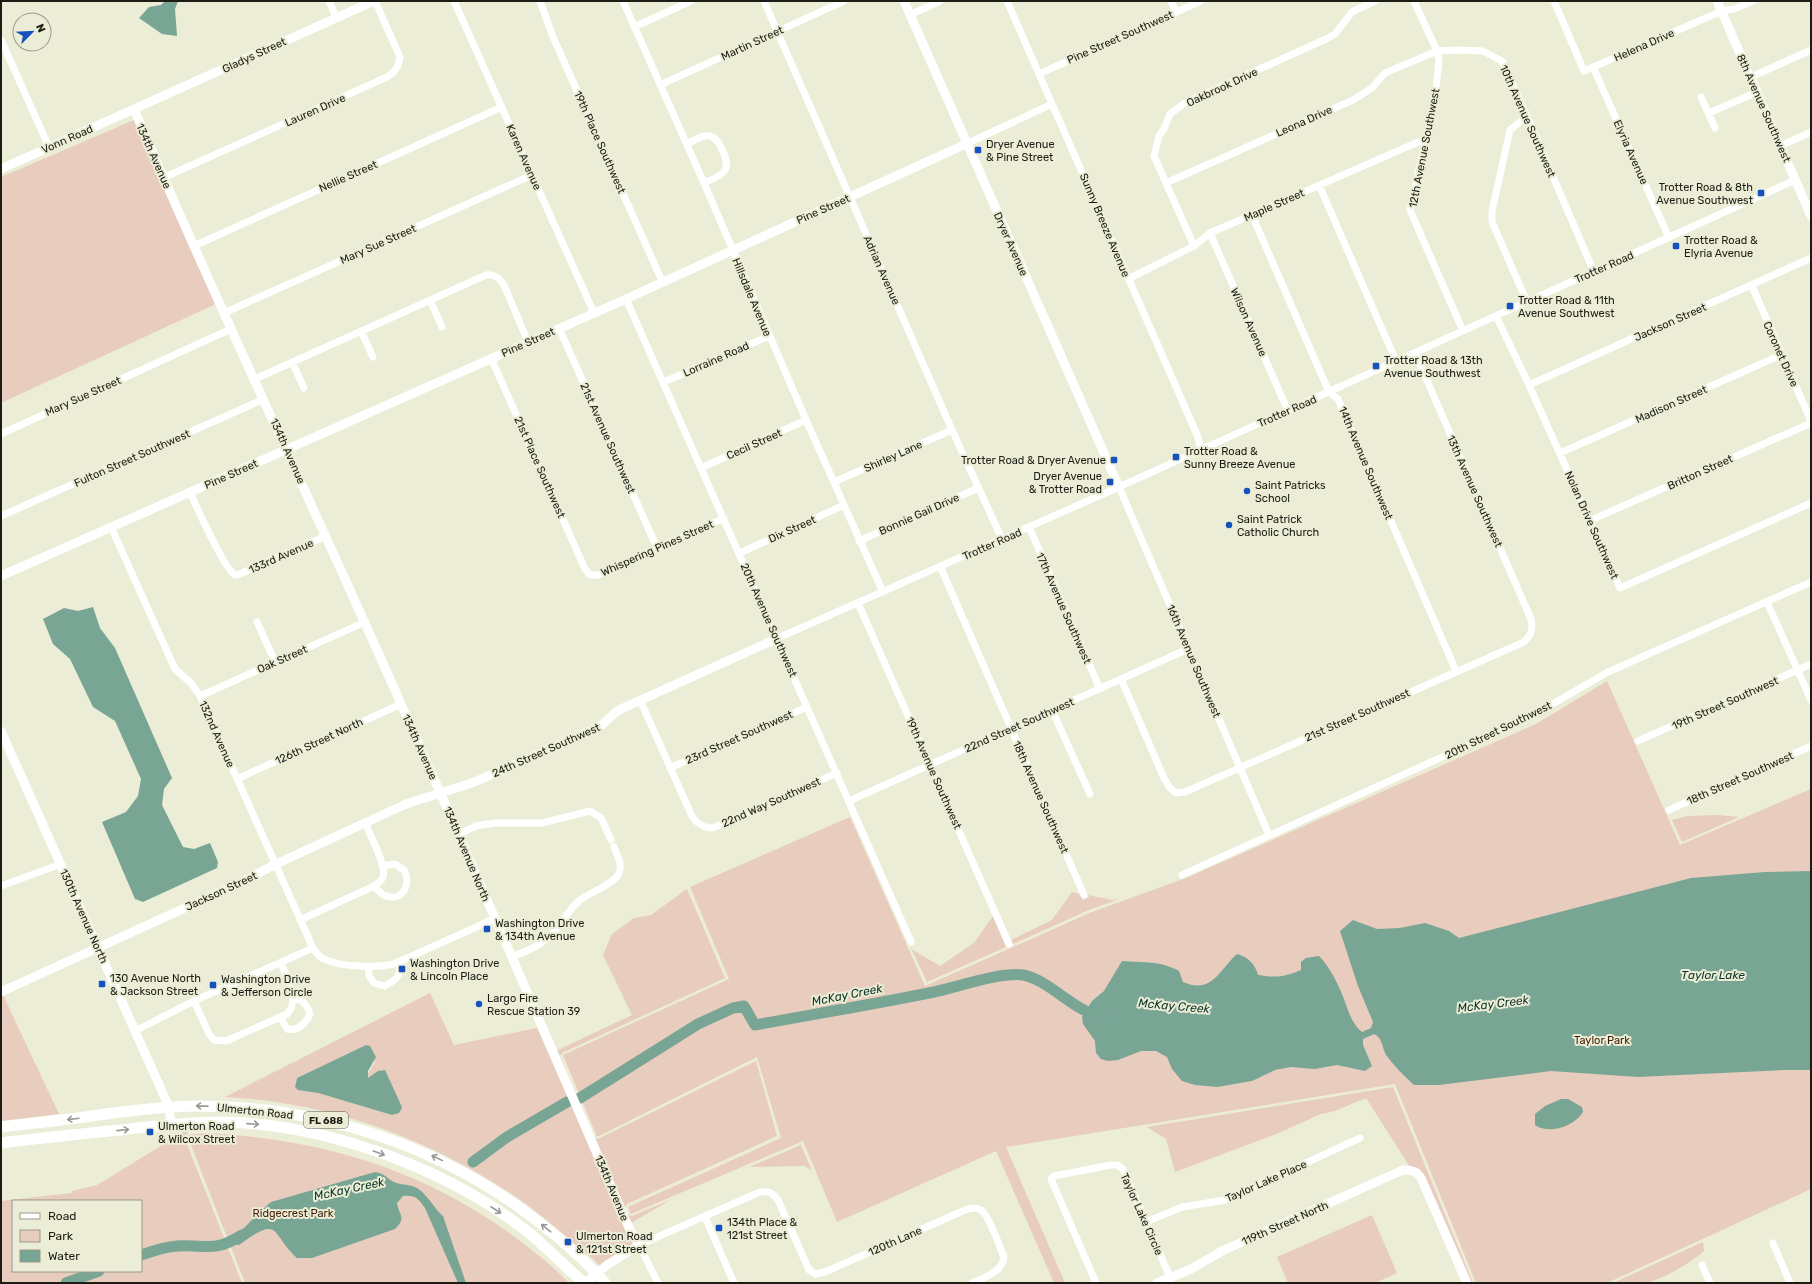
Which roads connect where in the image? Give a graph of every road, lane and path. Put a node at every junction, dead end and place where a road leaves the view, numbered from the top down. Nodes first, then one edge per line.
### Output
1 (329, 1) edge
2 (374, 1) edge
3 (454, 1) edge
4 (540, 1) edge
5 (623, 1) edge
6 (692, 1) edge
7 (764, 1) edge
8 (844, 1) edge
9 (904, 1) edge
10 (940, 1) edge
11 (1007, 1) edge
12 (1171, 1) edge
13 (1201, 1) edge
14 (1375, 1) edge
15 (1414, 1) edge
16 (1718, 1) edge
17 (1753, 1) edge
18 (1555, 2) edge
19 (1722, 10) junction
20 (1176, 12) junction
21 (910, 15) junction
22 (336, 17) junction
23 (634, 27) junction
24 (777, 32) junction
25 (1, 40) edge
26 (1811, 50) edge
27 (1437, 51) junction
28 (1593, 67) junction
29 (1039, 74) junction
30 (1751, 77) junction
31 (660, 85) junction
32 (1757, 92) junction
33 (1700, 97) dead end
34 (1052, 104) junction
35 (502, 107) junction
36 (134, 109) junction
37 (1709, 113) junction
38 (1527, 116) junction
39 (1716, 128) dead end
40 (1811, 132) edge
41 (1425, 139) junction
42 (687, 144) junction
43 (966, 144) junction
44 (1780, 146) junction
45 (49, 147) junction
46 (1, 169) edge
47 (532, 175) junction
48 (163, 178) junction
49 (1796, 180) junction
50 (704, 183) junction
51 (1166, 183) junction
52 (1319, 185) junction
53 (850, 197) junction
54 (1811, 214) edge
55 (1252, 215) junction
56 (1210, 233) junction
57 (1669, 238) junction
58 (194, 246) junction
59 (1194, 246) junction
60 (733, 250) junction
61 (1811, 258) edge
62 (1594, 272) junction
63 (1128, 278) junction
64 (662, 282) junction
65 (1752, 286) junction
66 (626, 298) junction
67 (430, 300) junction
68 (1527, 302) junction
69 (224, 313) junction
70 (594, 313) junction
71 (1496, 316) junction
72 (442, 327) dead end
73 (559, 328) junction
74 (232, 329) junction
75 (361, 331) junction
76 (1463, 331) junction
77 (769, 336) junction
78 (528, 342) junction
79 (1415, 353) junction
80 (1781, 354) junction
81 (373, 357) dead end
82 (491, 358) junction
83 (1396, 361) junction
84 (292, 362) junction
85 (255, 379) junction
86 (664, 382) junction
87 (1530, 386) junction
88 (304, 388) dead end
89 (1329, 392) junction
90 (264, 399) junction
91 (1288, 411) junction
92 (806, 420) junction
93 (1811, 422) edge
94 (952, 430) junction
95 (1, 434) edge
96 (287, 449) junction
97 (1201, 450) junction
98 (1560, 453) junction
99 (701, 468) junction
100 (834, 482) junction
101 (1119, 487) junction
102 (978, 488) junction
103 (190, 492) junction
104 (1811, 503) edge
105 (844, 506) junction
106 (1, 516) edge
107 (724, 518) junction
108 (1589, 521) junction
109 (111, 527) junction
110 (1029, 527) junction
111 (326, 536) junction
112 (1002, 539) junction
113 (860, 540) junction
114 (657, 548) junction
115 (740, 552) junction
116 (940, 566) junction
117 (590, 575) joint
118 (1, 576) edge
119 (1811, 582) edge
120 (883, 592) junction
121 (858, 602) junction
122 (1767, 602) junction
123 (257, 622) dead end
124 (365, 622) junction
125 (1533, 630) joint
126 (778, 638) junction
127 (1188, 649) junction
128 (275, 662) junction
129 (1811, 664) edge
130 (1797, 670) junction
131 (1456, 671) junction
132 (1120, 679) junction
133 (1100, 688) junction
134 (200, 696) junction
135 (640, 700) junction
136 (1811, 700) edge
137 (401, 704) junction
138 (807, 707) junction
139 (1052, 710) junction
140 (1012, 728) junction
141 (1, 731) edge
142 (1638, 741) dead end
143 (4, 745) edge
144 (1811, 746) edge
145 (930, 765) junction
146 (1239, 767) junction
147 (670, 768) junction
148 (837, 773) junction
149 (237, 779) junction
150 (441, 794) junction
151 (1090, 794) dead end
152 (849, 801) junction
153 (1669, 810) dead end
154 (365, 823) junction
155 (459, 834) junction
156 (1269, 835) junction
157 (60, 864) junction
158 (274, 865) junction
159 (382, 866) junction
160 (1182, 875) dead end
161 (1, 886) edge
162 (374, 886) junction
163 (1084, 896) dead end
164 (494, 919) junction
165 (300, 920) junction
166 (911, 942) dead end
167 (1009, 944) dead end
168 (98, 948) junction
169 (312, 948) junction
170 (511, 957) junction
171 (399, 961) junction
172 (281, 963) junction
173 (368, 966) junction
174 (1, 992) edge
175 (294, 997) junction
176 (194, 1001) junction
177 (280, 1017) junction
178 (135, 1031) junction
179 (570, 1090) joint
180 (169, 1107) junction
181 (50, 1122) junction
182 (171, 1124) junction
183 (1, 1127) edge
184 (1, 1135) edge
185 (1360, 1138) dead end
186 (1, 1143) edge
187 (705, 1217) junction
188 (1146, 1222) junction
189 (1773, 1243) dead end
190 (639, 1245) junction
191 (1702, 1265) dead end
192 (597, 1273) junction
193 (1170, 1277) junction
194 (585, 1283) edge
195 (605, 1283) edge
196 (658, 1283) edge
197 (734, 1283) edge
198 (972, 1283) edge
199 (1096, 1283) edge
200 (1157, 1283) edge
201 (1467, 1283) edge
202 (1710, 1283) edge
203 (1790, 1283) edge

1 - 22 street
2 - 22 street, Gladys Street
2 - 48 street, Lauren Drive
3 - 35 street, Karen Avenue
4 - 64 street, 19th Place Southwest
5 - 23 street, Hillsdale Avenue
6 - 23 street
7 - 24 street, Adrian Avenue
8 - 24 street, Martin Street
9 - 21 street, Dryer Avenue
10 - 21 street
11 - 29 street, Sunny Breeze Avenue
12 - 20 street
13 - 20 street, Pine Street Southwest
14 - 51 street, Oakbrook Drive
15 - 27 street
16 - 19 street, 8th Avenue Southwest
17 - 19 street, Helena Drive
18 - 28 street
19 - 28 street, Helena Drive
19 - 30 street, 8th Avenue Southwest
20 - 29 street, Pine Street Southwest
21 - 43 street, Dryer Avenue
22 - 36 street, Gladys Street
23 - 31 street, Hillsdale Avenue
24 - 31 street, Martin Street
24 - 53 street, Adrian Avenue
25 - 45 street
26 - 30 street
27 - 38 street, 10th Avenue Southwest
27 - 41 street, 12th Avenue Southwest
27 - 51 street, Leona Drive
28 - 57 street, Elyria Avenue
29 - 34 street, Sunny Breeze Avenue
30 - 32 street, 8th Avenue Southwest
31 - 42 street, Hillsdale Avenue
32 - 37 street
32 - 44 street, 8th Avenue Southwest
33 - 37 street
34 - 43 street, Pine Street
34 - 63 street, Sunny Breeze Avenue
35 - 47 street, Karen Avenue
35 - 58 street, Nellie Street
36 - 45 street, Vonn Road
36 - 48 street, 134th Avenue
37 - 39 street
38 - 62 street, 10th Avenue Southwest
38 - 68 street
40 - 44 street
41 - 52 street, Maple Street
41 - 76 street, 12th Avenue Southwest
42 - 50 street, Hillsdale Avenue
42 - 50 street
43 - 53 street, Pine Street
43 - 101 street, Dryer Avenue
44 - 49 street, 8th Avenue Southwest
45 - 46 street, Vonn Road
47 - 69 street, Mary Sue Street
47 - 70 street, Karen Avenue
48 - 58 street, 134th Avenue
49 - 54 street, 8th Avenue Southwest
49 - 57 street, Trotter Road
50 - 60 street, Hillsdale Avenue
51 - 59 street, Oakbrook Drive
52 - 55 street, Maple Street
52 - 83 street
53 - 60 street, Pine Street
53 - 94 street, Adrian Avenue
55 - 56 street, Maple Street
55 - 89 street, 14th Avenue Southwest
56 - 59 street, Maple Street
56 - 91 street, Wilson Avenue
57 - 62 street, Trotter Road
58 - 69 street, 134th Avenue
59 - 63 street, Maple Street
60 - 64 street, Pine Street
60 - 77 street, Hillsdale Avenue
61 - 65 street, Jackson Street
62 - 68 street, Trotter Road
63 - 97 street, Sunny Breeze Avenue
64 - 66 street, Pine Street
65 - 80 street, Coronet Drive
65 - 87 street, Jackson Street
66 - 70 street, Pine Street
66 - 86 street, 20th Avenue Southwest
67 - 72 street
67 - 75 street
67 - 78 street
68 - 71 street, Trotter Road
69 - 74 street, 134th Avenue
70 - 73 street, Pine Street
71 - 76 street, Trotter Road
71 - 87 street, Nolan Drive Southwest
73 - 78 street, Pine Street
73 - 114 street, 21st Avenue Southwest
74 - 85 street, 134th Avenue
74 - 95 street, Mary Sue Street
75 - 81 street
75 - 84 street
76 - 79 street, Trotter Road
77 - 86 street, Lorraine Road
77 - 92 street, Hillsdale Avenue
78 - 82 street, Pine Street
79 - 83 street, Trotter Road
79 - 125 street, 13th Avenue Southwest
80 - 93 street, Coronet Drive
80 - 98 street, Madison Street
82 - 96 street, Pine Street
82 - 117 street, 21st Place Southwest
83 - 89 street, Trotter Road
84 - 85 street
84 - 88 street
85 - 90 street, 134th Avenue
86 - 99 street, 20th Avenue Southwest
87 - 98 street, Nolan Drive Southwest
89 - 91 street, Trotter Road
89 - 131 street, 14th Avenue Southwest
90 - 96 street, 134th Avenue
90 - 106 street, Fulton Street Southwest
91 - 97 street, Trotter Road
92 - 99 street, Cecil Street
92 - 100 street, Hillsdale Avenue
93 - 108 street, Britton Street
94 - 100 street, Shirley Lane
94 - 102 street, Adrian Avenue
96 - 103 street, Pine Street
96 - 111 street, 134th Avenue
97 - 101 street, Trotter Road
98 - 108 street, Nolan Drive Southwest
99 - 107 street, 20th Avenue Southwest
100 - 105 street, Hillsdale Avenue
101 - 110 street, Trotter Road
101 - 127 street, 16th Avenue Southwest
102 - 112 street, Adrian Avenue
102 - 113 street, Bonnie Gail Drive
103 - 109 street, Pine Street
103 - 111 street, 133rd Avenue
104 - 108 street, Nolan Drive Southwest
105 - 113 street, Hillsdale Avenue
105 - 115 street, Dix Street
107 - 114 street, Whispering Pines Street
107 - 115 street, 20th Avenue Southwest
109 - 118 street, Pine Street
109 - 134 street, 132nd Avenue
110 - 112 street, Trotter Road
110 - 133 street, 17th Avenue Southwest
111 - 124 street, 134th Avenue
112 - 116 street, Trotter Road
113 - 120 street, Hillsdale Avenue
114 - 117 street, Whispering Pines Street
115 - 126 street, 20th Avenue Southwest
116 - 120 street, Trotter Road
116 - 140 street, 18th Avenue Southwest
119 - 122 street, 20th Street Southwest
120 - 121 street, Trotter Road
121 - 126 street, Trotter Road
121 - 145 street, 19th Avenue Southwest
122 - 130 street
122 - 156 street, 20th Street Southwest
123 - 128 street
124 - 128 street, Oak Street
124 - 137 street, 134th Avenue
125 - 131 street, 21st Street Southwest
126 - 135 street, 24th Street Southwest
126 - 138 street, 20th Avenue Southwest
127 - 132 street, 22nd Street Southwest
127 - 146 street, 16th Avenue Southwest
128 - 134 street, Oak Street
129 - 130 street, 19th Street Southwest
130 - 136 street
130 - 142 street, 19th Street Southwest
131 - 146 street, 21st Street Southwest
132 - 133 street, 22nd Street Southwest
132 - 146 street, 21st Street Southwest
133 - 139 street, 22nd Street Southwest
134 - 149 street, 132nd Avenue
135 - 147 street
135 - 150 street, 24th Street Southwest
137 - 149 street, 126th Street North
137 - 150 street, 134th Avenue
138 - 147 street, 23rd Street Southwest
138 - 148 street, 20th Avenue Southwest
139 - 140 street, 22nd Street Southwest
139 - 151 street
140 - 145 street, 22nd Street Southwest
140 - 163 street, 18th Avenue Southwest
141 - 143 street, 130th Avenue North
143 - 157 street, 130th Avenue North
144 - 153 street, 18th Street Southwest
145 - 152 street, 22nd Street Southwest
145 - 167 street, 19th Avenue Southwest
146 - 156 street, 16th Avenue Southwest
147 - 148 street, 22nd Way Southwest
148 - 152 street, 20th Avenue Southwest
149 - 158 street, 132nd Avenue
150 - 154 street, Jackson Street
150 - 155 street, 134th Avenue North
152 - 166 street, 20th Avenue Southwest
154 - 158 street, Jackson Street
154 - 159 street
155 - 164 street, 134th Avenue North
155 - 170 street
156 - 160 street, 20th Street Southwest
157 - 161 street
157 - 168 street, 130th Avenue North
158 - 165 street, 132nd Avenue
158 - 168 street, Jackson Street
159 - 162 street
159 - 162 street
162 - 165 street
164 - 170 street, 134th Avenue North
164 - 171 street
165 - 169 street, 132nd Avenue
168 - 174 street, Jackson Street
168 - 178 street, 130th Avenue North
169 - 172 street
169 - 173 street
170 - 179 street, 134th Avenue North
171 - 173 street
171 - 173 street
172 - 175 street
172 - 176 street
175 - 177 street
175 - 177 street
176 - 177 street
176 - 178 street
178 - 180 street, 130th Avenue North
179 - 190 street, 134th Avenue
180 -> 181 main road, Ulmerton Road / FL 688
180 - 182 street, 130th Avenue North
192 -> 180 main road, Ulmerton Road / FL 688
181 - 183 main road, Ulmerton Road / FL 688
181 - 184 main road
186 -> 182 main road, Ulmerton Road / FL 688
182 -> 194 main road, Ulmerton Road / FL 688
185 - 188 street, Taylor Lake Place
187 - 190 street
187 - 197 street
187 - 198 street, 120th Lane
188 - 193 street, Taylor Lake Circle
188 - 199 street, Taylor Lake Circle
189 - 203 street
190 - 192 street
190 - 196 street, 134th Avenue
191 - 202 street
192 - 194 street
192 - 195 main road, Ulmerton Road / FL 688
193 - 200 street, 119th Street North
193 - 201 street, 119th Street North

